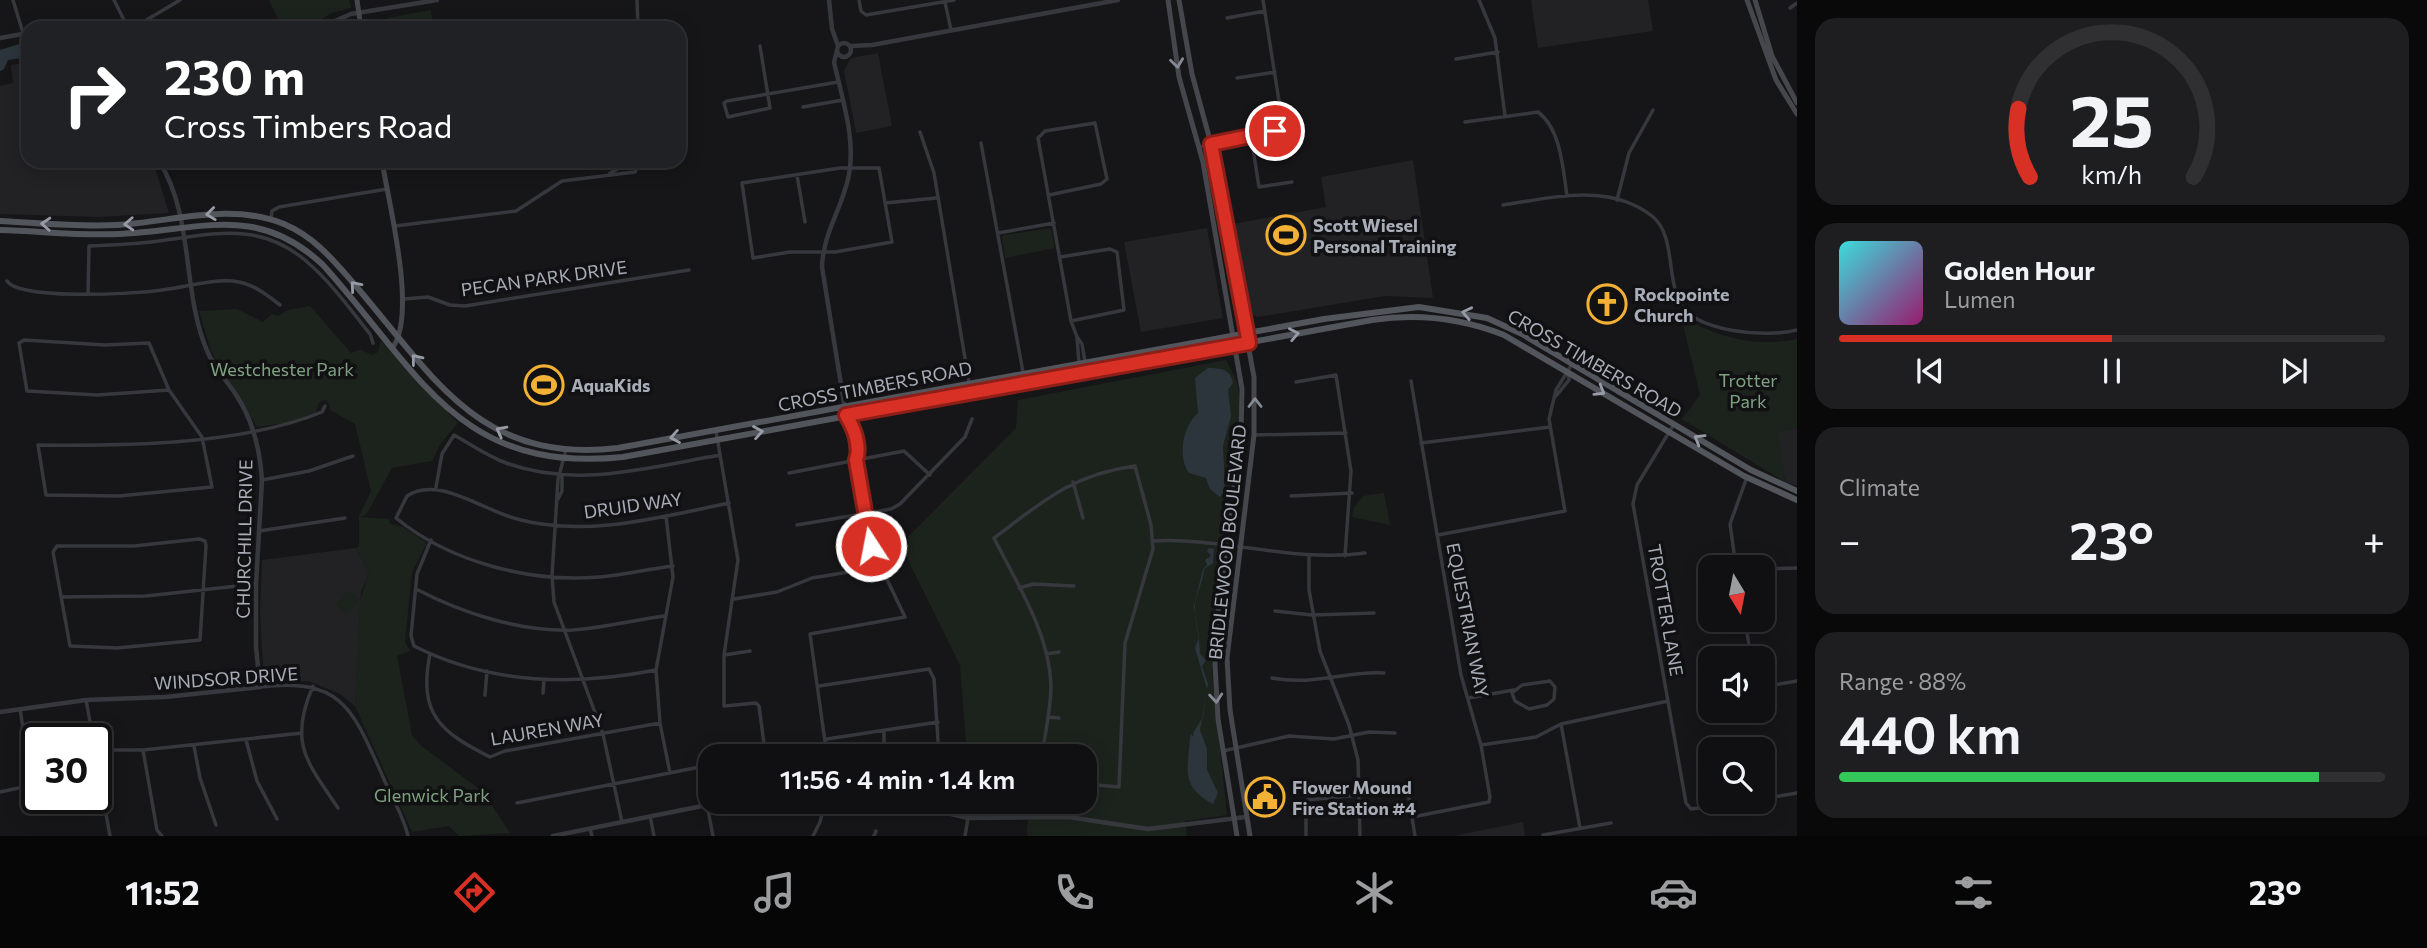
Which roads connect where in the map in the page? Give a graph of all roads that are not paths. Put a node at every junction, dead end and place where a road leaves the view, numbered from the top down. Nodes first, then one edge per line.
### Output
1 (13, 0) edge
2 (114, 0) edge
3 (180, 0) edge
4 (357, 0) edge
5 (437, 0) edge
6 (637, 0) edge
7 (829, 0) edge
8 (859, 0) edge
9 (954, 0) edge
10 (1118, 0) edge
11 (1168, 0) edge
12 (1179, 0) edge
13 (1263, 0) edge
14 (1479, 0) edge
15 (1747, 0) edge
16 (1755, 0) edge
17 (945, 2) edge
18 (1797, 3) edge
19 (1790, 8) dead end
20 (1265, 11) junction
21 (359, 13) junction
22 (1227, 18) dead end
23 (21, 21) edge
24 (126, 21) edge
25 (142, 21) edge
26 (332, 21) edge
27 (360, 21) edge
28 (638, 21) edge
29 (951, 30) junction
30 (21, 34) edge
31 (0, 38) edge
32 (760, 46) dead end
33 (839, 46) junction
34 (851, 49) junction
35 (1497, 52) junction
36 (843, 57) junction
37 (1456, 59) dead end
38 (837, 71) junction
39 (1275, 72) junction
40 (1237, 78) dead end
41 (839, 82) junction
42 (768, 93) junction
43 (843, 100) junction
44 (1796, 101) edge
45 (1788, 102) junction
46 (803, 107) dead end
47 (1653, 110) dead end
48 (1797, 114) edge
49 (1505, 116) junction
50 (1465, 122) dead end
51 (920, 132) dead end
52 (1251, 136) junction
53 (981, 143) dead end
54 (1211, 144) junction
55 (1199, 147) junction
56 (162, 168) edge
57 (383, 168) edge
58 (620, 168) edge
59 (638, 168) edge
60 (850, 169) junction
61 (610, 173) junction
62 (797, 175) junction
63 (1292, 181) dead end
64 (387, 189) junction
65 (1049, 195) junction
66 (1567, 196) junction
67 (936, 198) junction
68 (1617, 200) junction
69 (885, 203) junction
70 (1503, 205) dead end
71 (180, 219) junction
72 (271, 219) junction
73 (0, 221) edge
74 (14, 222) junction
75 (804, 222) dead end
76 (1054, 223) junction
77 (393, 226) junction
78 (181, 228) junction
79 (0, 230) edge
80 (13, 230) junction
81 (998, 233) junction
82 (183, 238) junction
83 (823, 253) junction
84 (1233, 255) junction
85 (1060, 257) junction
86 (1220, 257) junction
87 (332, 259) junction
88 (326, 267) junction
89 (689, 270) dead end
90 (7, 281) dead end
91 (191, 286) junction
92 (88, 294) junction
93 (404, 299) junction
94 (280, 305) dead end
95 (1392, 308) junction
96 (1393, 316) junction
97 (1070, 321) junction
98 (1797, 330) edge
99 (1247, 334) junction
100 (1235, 336) junction
101 (399, 338) junction
102 (373, 343) dead end
103 (1249, 343) junction
104 (1236, 345) junction
105 (393, 347) junction
106 (1082, 362) junction
107 (1572, 364) junction
108 (1023, 372) junction
109 (1568, 372) junction
110 (1411, 381) dead end
111 (1296, 382) dead end
112 (969, 383) junction
113 (1025, 383) junction
114 (169, 390) junction
115 (845, 405) junction
116 (325, 406) dead end
117 (846, 415) junction
118 (972, 419) dead end
119 (1674, 424) junction
120 (1550, 427) junction
121 (716, 429) junction
122 (254, 430) junction
123 (1669, 432) junction
124 (1346, 433) junction
125 (1254, 435) junction
126 (202, 438) junction
127 (717, 439) junction
128 (1421, 443) junction
129 (566, 450) junction
130 (720, 455) junction
131 (353, 456) dead end
132 (565, 459) junction
133 (856, 460) junction
134 (789, 473) dead end
135 (561, 475) junction
136 (930, 475) junction
137 (1746, 477) junction
138 (262, 480) junction
139 (1073, 482) junction
140 (436, 487) junction
141 (1797, 491) edge
142 (1352, 493) junction
143 (1291, 496) dead end
144 (1797, 500) edge
145 (729, 503) junction
146 (865, 514) junction
147 (666, 516) junction
148 (345, 518) dead end
149 (1083, 518) dead end
150 (797, 525) dead end
151 (556, 527) junction
152 (260, 531) junction
153 (1438, 535) junction
154 (431, 540) junction
155 (1153, 541) junction
156 (1226, 544) junction
157 (1239, 546) junction
158 (1365, 553) dead end
159 (1734, 555) edge
160 (1308, 556) junction
161 (1345, 556) junction
162 (673, 566) junction
163 (879, 567) junction
164 (1797, 568) edge
165 (1775, 569) edge
166 (552, 576) junction
167 (256, 584) junction
168 (1074, 586) dead end
169 (1019, 588) junction
170 (416, 589) junction
171 (203, 590) junction
172 (61, 597) junction
173 (734, 598) junction
174 (1275, 611) dead end
175 (1374, 613) dead end
176 (1312, 615) junction
177 (664, 616) junction
178 (563, 630) junction
179 (750, 651) dead end
180 (1059, 652) dead end
181 (430, 653) junction
182 (1046, 654) junction
183 (724, 655) junction
184 (656, 670) junction
185 (487, 671) junction
186 (1384, 673) dead end
187 (1272, 678) dead end
188 (1329, 678) junction
189 (544, 680) junction
190 (583, 681) junction
191 (1797, 681) edge
192 (1775, 685) edge
193 (313, 686) junction
194 (819, 686) junction
195 (260, 687) junction
196 (1514, 690) junction
197 (543, 693) dead end
198 (485, 695) dead end
199 (1468, 698) junction
200 (86, 700) junction
201 (1668, 701) junction
202 (20, 709) junction
203 (0, 712) edge
204 (1048, 717) junction
205 (1059, 718) dead end
206 (938, 722) junction
207 (90, 723) edge
208 (660, 723) junction
209 (1561, 724) junction
210 (884, 730) junction
211 (302, 733) junction
212 (1395, 733) dead end
213 (603, 734) junction
214 (1352, 736) junction
215 (827, 739) junction
216 (246, 740) junction
217 (766, 744) edge
218 (827, 744) edge
219 (884, 744) edge
220 (939, 744) edge
221 (1044, 744) edge
222 (1481, 745) junction
223 (194, 746) junction
224 (1235, 749) junction
225 (112, 750) edge
226 (144, 750) junction
227 (1223, 751) junction
228 (698, 767) edge
229 (670, 773) junction
230 (614, 784) junction
231 (1241, 784) junction
232 (1097, 785) edge
233 (1229, 786) junction
234 (0, 792) edge
235 (1797, 793) edge
236 (1360, 795) junction
237 (1775, 797) edge
238 (517, 803) dead end
239 (338, 807) dead end
240 (698, 807) edge
241 (1698, 808) edge
242 (106, 814) edge
243 (709, 814) edge
244 (822, 814) edge
245 (951, 814) edge
246 (1076, 814) edge
247 (650, 816) junction
248 (1247, 817) junction
249 (1412, 817) junction
250 (968, 818) junction
251 (1076, 818) junction
252 (277, 819) dead end
253 (1234, 819) junction
254 (622, 822) junction
255 (1611, 823) dead end
256 (216, 825) dead end
257 (590, 828) junction
258 (1580, 828) junction
259 (876, 831) dead end
260 (1543, 835) edge
261 (110, 836) edge
262 (162, 836) edge
263 (408, 836) edge
264 (554, 836) edge
265 (592, 836) edge
266 (654, 836) edge
267 (713, 836) edge
268 (813, 836) edge
269 (874, 836) edge
270 (965, 836) edge
271 (1237, 836) edge
272 (1250, 836) edge
273 (1306, 836) edge
274 (1360, 836) edge
275 (1415, 836) edge

1 - 23 street
2 - 24 street
3 - 25 street
4 - 21 main road
5 - 21 street
6 - 28 street
7 - 33 street
8 - 17 street
9 - 17 street
10 - 29 street
11 -> 55 main road, BRIDLEWOOD BOULEVARD
12 - 54 main road, BRIDLEWOOD BOULEVARD
13 - 20 street
14 - 35 street
15 - 45 main road
16 - 44 main road
17 - 29 street
18 - 19 street
20 - 22 street
20 - 39 street
21 - 26 street
21 - 27 main road
29 - 34 street
30 - 31 street
32 - 42 street
33 - 34 street
33 - 36 street
33 - 38 street
34 - 36 street
35 - 37 street
35 - 49 street
36 - 38 street
38 - 41 street
39 - 40 street
39 - 52 street
41 - 42 street
41 - 43 street
42 - 42 street
43 - 46 street
43 - 60 street
44 - 45 main road
45 - 48 main road
47 - 68 street
49 - 50 street
49 - 66 street
51 - 67 street
52 - 54 street
52 - 63 street
53 - 81 street
54 - 55 street
54 - 84 main road, BRIDLEWOOD BOULEVARD
55 - 86 main road, BRIDLEWOOD BOULEVARD
56 - 71 street, CHURCHILL DRIVE
57 - 64 main road
58 - 61 street
59 - 61 street
60 - 62 street
60 - 69 street
60 - 83 street
61 - 77 street
62 - 75 street
62 - 83 street
64 - 72 street
64 - 77 main road
65 - 65 street
65 - 76 street
66 - 68 street
66 - 70 street
67 - 69 street
67 - 112 street
68 - 98 street
69 - 83 street
72 -> 71 main road, CROSS TIMBERS ROAD
71 -> 74 main road, CROSS TIMBERS ROAD
71 - 78 street, CHURCHILL DRIVE
72 - 87 main road, CROSS TIMBERS ROAD
73 - 74 main road, CROSS TIMBERS ROAD
74 - 80 main road
76 - 81 street
76 - 85 street
77 - 93 main road
78 - 80 main road, CROSS TIMBERS ROAD
78 - 82 street, CHURCHILL DRIVE
78 - 88 main road, CROSS TIMBERS ROAD
79 - 80 main road, CROSS TIMBERS ROAD
81 - 108 street
82 - 91 street, CHURCHILL DRIVE
82 - 92 street
82 - 102 street
83 - 115 street
84 - 86 main road
84 - 99 main road, BRIDLEWOOD BOULEVARD
85 - 97 street
85 - 97 street
86 - 100 main road, BRIDLEWOOD BOULEVARD
87 - 88 main road
101 -> 87 main road, CROSS TIMBERS ROAD
88 - 105 main road, CROSS TIMBERS ROAD
89 - 93 street, PECAN PARK DRIVE
90 - 92 street
91 - 92 street
91 - 94 street
91 - 122 street, CHURCHILL DRIVE
93 - 101 main road
95 - 96 main road
95 - 99 main road, CROSS TIMBERS ROAD
107 -> 95 main road, CROSS TIMBERS ROAD
103 -> 96 main road, CROSS TIMBERS ROAD
96 - 109 main road, CROSS TIMBERS ROAD
97 - 106 street
99 - 100 main road, CROSS TIMBERS ROAD
99 - 103 main road, BRIDLEWOOD BOULEVARD
100 - 104 main road, BRIDLEWOOD BOULEVARD
100 - 106 main road, CROSS TIMBERS ROAD
101 - 105 main road
129 -> 101 main road, CROSS TIMBERS ROAD
103 - 104 main road, CROSS TIMBERS ROAD
125 -> 103 main road, BRIDLEWOOD BOULEVARD
104 - 113 main road, CROSS TIMBERS ROAD
104 - 156 main road, BRIDLEWOOD BOULEVARD
105 - 132 main road, CROSS TIMBERS ROAD
106 - 108 main road, CROSS TIMBERS ROAD
107 - 109 street
107 - 119 main road, CROSS TIMBERS ROAD
108 - 112 main road, CROSS TIMBERS ROAD
108 - 113 street
109 - 120 street
109 -> 123 main road, CROSS TIMBERS ROAD
110 - 128 street, EQUESTRIAN WAY
111 - 124 street
112 - 115 main road, CROSS TIMBERS ROAD
113 - 117 main road, CROSS TIMBERS ROAD
114 - 114 street
114 - 126 street
115 - 117 street
115 - 121 main road, CROSS TIMBERS ROAD
116 - 122 street
127 -> 117 main road, CROSS TIMBERS ROAD
117 - 133 street
118 - 136 street
119 - 123 street, TROTTER LANE
141 -> 119 main road, CROSS TIMBERS ROAD
120 - 128 street
120 - 153 street
121 - 127 street
121 -> 129 main road, CROSS TIMBERS ROAD
122 - 126 street
122 - 138 street, CHURCHILL DRIVE
123 - 137 main road, CROSS TIMBERS ROAD
123 - 201 street, TROTTER LANE
124 - 125 street
124 - 142 street
125 - 157 main road, BRIDLEWOOD BOULEVARD
126 - 126 street
127 - 130 street
127 - 132 main road, CROSS TIMBERS ROAD
128 - 153 street, EQUESTRIAN WAY
129 - 132 street
130 - 135 street
130 - 145 street
131 - 138 street
132 - 135 street
133 - 134 street
133 - 136 street
133 - 146 street
135 - 140 street
135 - 151 street
136 - 146 street
137 - 144 main road, CROSS TIMBERS ROAD
137 - 159 street
138 - 152 street, CHURCHILL DRIVE
139 - 149 street
139 - 155 street
139 - 169 street
140 - 151 street, DRUID WAY
140 - 154 street
142 - 143 street
142 - 161 street
145 - 147 street, DRUID WAY
145 - 173 street
146 - 150 street
146 - 163 street
147 - 151 street, DRUID WAY
147 - 162 street
148 - 152 street
151 - 166 street
152 - 167 street, CHURCHILL DRIVE
153 - 199 street, EQUESTRIAN WAY
154 - 166 street
154 - 170 street
155 - 156 street
155 - 232 street
156 - 157 street
156 -> 227 main road, BRIDLEWOOD BOULEVARD
157 - 160 street
157 - 224 main road, BRIDLEWOOD BOULEVARD
158 - 161 street
160 - 161 street
160 - 176 street
162 - 166 street
162 - 177 street
163 - 173 street
163 - 194 street
164 - 165 street
166 - 178 street
167 - 171 street
167 - 195 street, CHURCHILL DRIVE
168 - 169 street
169 - 182 street
170 - 178 street
170 - 181 street
171 - 172 street
171 - 172 street
171 - 172 street
173 - 183 street
174 - 176 street
175 - 176 street
176 - 188 street
177 - 178 street
177 - 184 street
178 - 190 street
179 - 183 street
180 - 182 street
181 - 185 street
181 - 213 street, LAUREN WAY
182 - 204 street
183 - 217 street
184 - 190 street
184 - 208 street
185 - 189 street
185 - 198 street
186 - 188 street
187 - 188 street
188 - 214 street
189 - 190 street
189 - 197 street
190 - 213 street
191 - 192 street
193 - 195 street, WINDSOR DRIVE
193 - 211 street
193 - 263 street, WINDSOR DRIVE
194 - 206 street
194 - 215 street
195 - 200 street, WINDSOR DRIVE
196 - 196 street
196 - 199 street
199 - 222 street, EQUESTRIAN WAY
200 - 202 street, WINDSOR DRIVE
200 - 207 street
201 - 209 street
201 - 241 street, TROTTER LANE
202 - 203 street, WINDSOR DRIVE
202 - 234 street
204 - 205 street
204 - 221 street
206 - 210 street
206 - 220 street
208 - 213 street, LAUREN WAY
208 - 229 street
209 - 222 street
209 - 258 street
210 - 215 street
210 - 219 street
211 - 216 street
211 - 239 street
212 - 214 street
213 - 230 street
214 - 224 street
214 - 236 street
215 - 218 street
216 - 223 street
216 - 252 street
222 - 249 street, EQUESTRIAN WAY
223 - 226 street
223 - 256 street
224 - 227 street
224 - 231 main road, BRIDLEWOOD BOULEVARD
225 - 226 street
226 - 262 street
227 - 233 main road, BRIDLEWOOD BOULEVARD
228 - 229 street
229 - 230 street
230 - 238 street
230 - 254 street
231 - 233 main road
231 - 248 main road, BRIDLEWOOD BOULEVARD
233 - 253 main road, BRIDLEWOOD BOULEVARD
235 - 237 street
236 - 249 street
236 - 273 street
236 - 274 street
240 - 247 street
242 - 261 street
243 - 267 street
244 - 268 street
245 - 250 street
246 - 251 street
247 - 254 street
247 - 266 street
248 - 253 street
248 - 272 main road, BRIDLEWOOD BOULEVARD
249 - 275 street
250 - 251 street
250 - 270 street
251 - 253 street
253 - 271 main road, BRIDLEWOOD BOULEVARD
254 - 257 street
255 - 258 street
257 - 264 street
257 - 265 street
258 - 260 street
259 - 269 street

